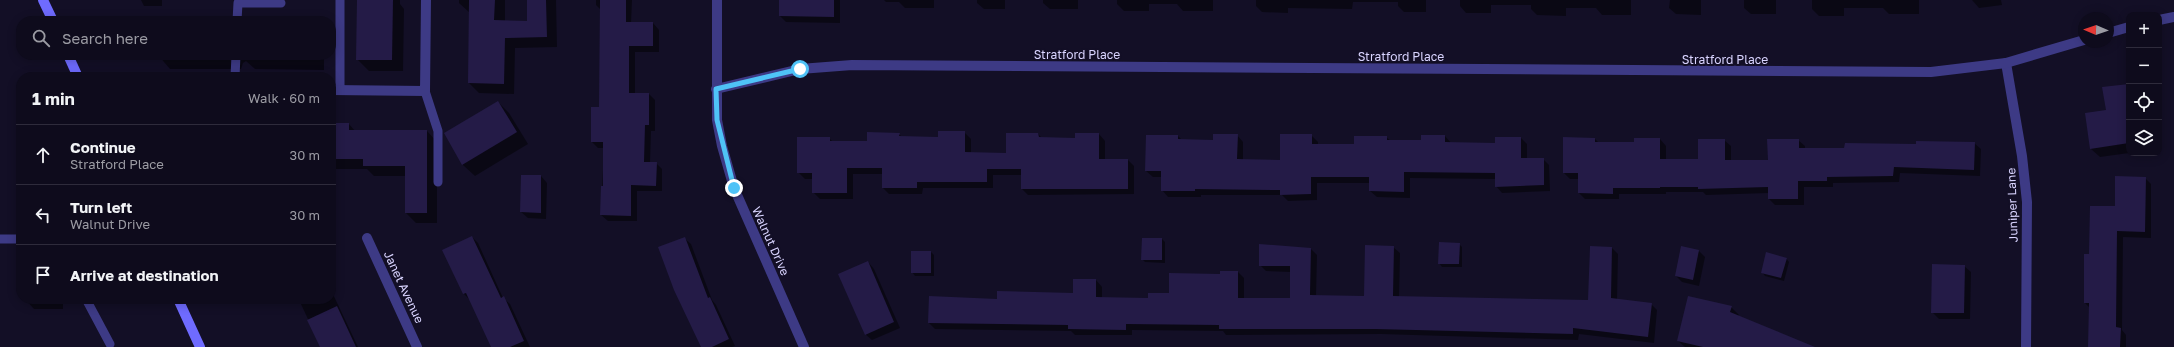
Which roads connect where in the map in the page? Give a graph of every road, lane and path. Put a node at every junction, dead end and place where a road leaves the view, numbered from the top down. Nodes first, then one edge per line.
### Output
1 (44, 0) edge
2 (340, 0) edge
3 (426, 0) edge
4 (716, 0) edge
5 (281, 3) dead end
6 (51, 16) edge
7 (237, 16) edge
8 (2174, 17) edge
9 (2162, 19) edge
10 (2126, 28) edge
11 (2114, 31) edge
12 (2078, 42) edge
13 (70, 60) edge
14 (236, 60) edge
15 (2006, 63) junction
16 (76, 72) edge
17 (235, 72) edge
18 (336, 72) edge
19 (716, 89) junction
20 (336, 90) edge
21 (424, 91) junction
22 (438, 182) dead end
23 (367, 238) dead end
24 (0, 239) edge
25 (16, 239) edge
26 (89, 304) edge
27 (180, 304) edge
28 (110, 344) dead end
29 (200, 347) edge
30 (417, 347) edge
31 (804, 347) edge
32 (2026, 347) edge

1 - 6 main road
2 - 18 lane
3 - 21 street
4 - 19 street, Walnut Drive
5 - 7 lane
8 - 9 street
10 - 11 street
12 - 15 street, Stratford Place
13 - 16 main road
14 - 17 lane
15 - 19 street, Stratford Place
15 - 32 street, Juniper Lane
19 - 31 street, Walnut Drive
20 - 21 street
21 - 22 lane
23 - 30 street, Janet Avenue
24 - 25 lane
26 - 28 lane
27 - 29 main road

